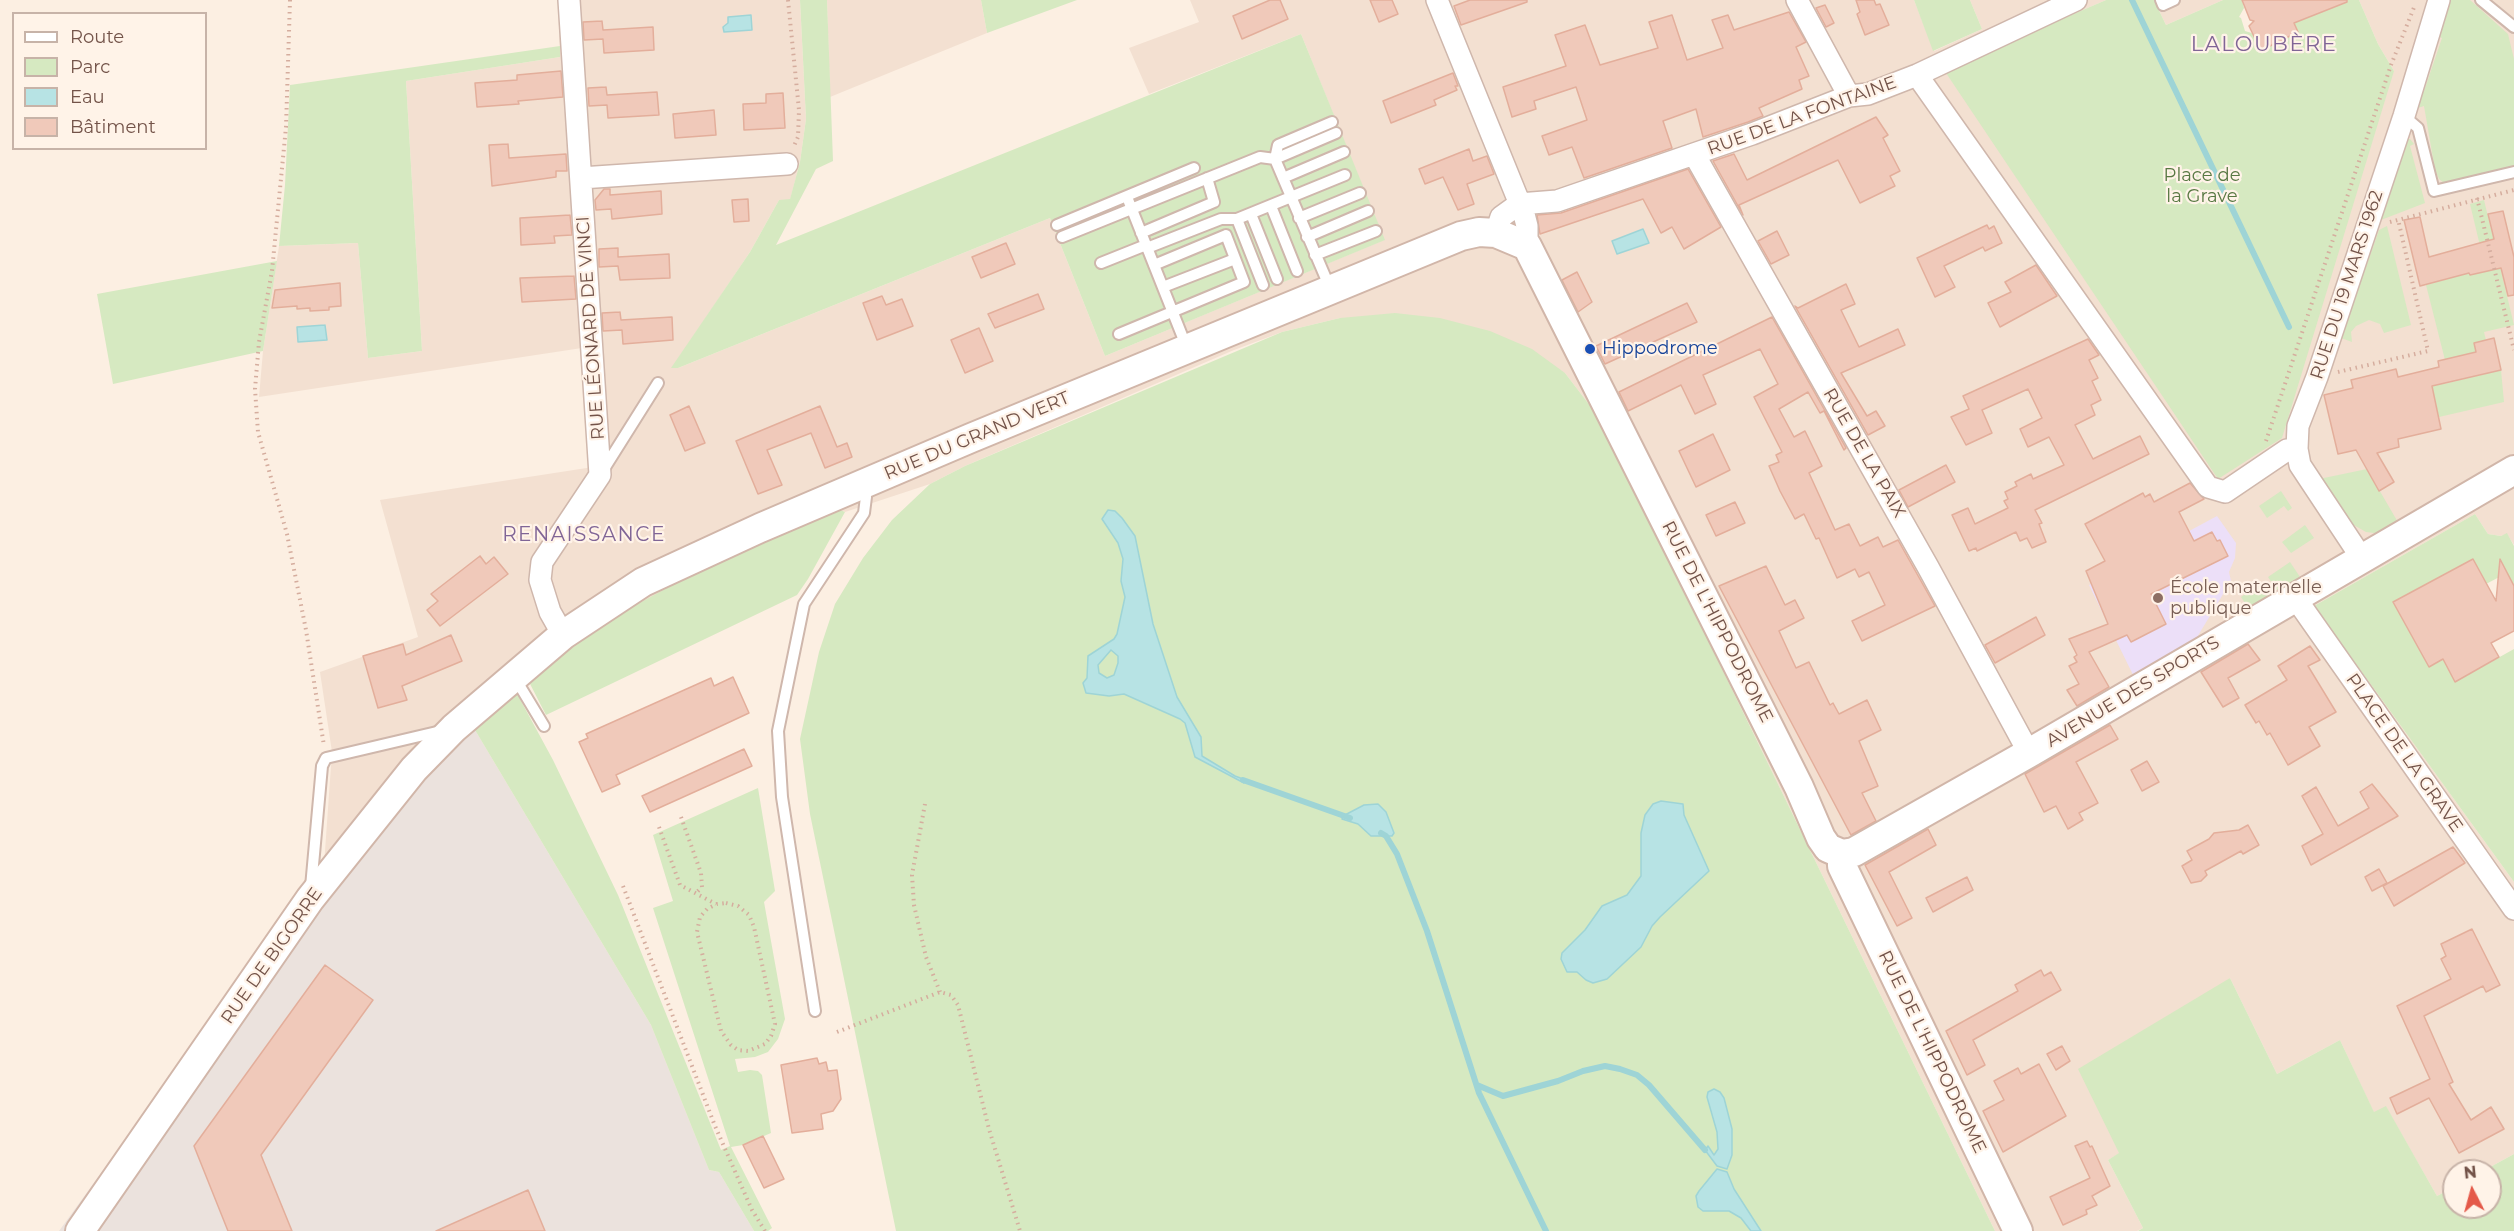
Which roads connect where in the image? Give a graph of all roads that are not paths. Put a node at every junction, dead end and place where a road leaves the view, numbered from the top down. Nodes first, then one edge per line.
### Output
1 (569, 0) edge
2 (1437, 0) edge
3 (1797, 0) edge
4 (2076, 0) edge
5 (2161, 0) edge
6 (2174, 0) edge
7 (2439, 0) edge
8 (2481, 0) edge
9 (2514, 27) edge
10 (1917, 75) junction
11 (1849, 96) junction
12 (2404, 116) junction
13 (1334, 128) dead end
14 (1344, 152) dead end
15 (1694, 154) junction
16 (1275, 159) junction
17 (788, 164) road end
18 (1194, 168) dead end
19 (2514, 172) edge
20 (1345, 175) dead end
21 (581, 178) junction
22 (1207, 178) junction
23 (1283, 178) junction
24 (1360, 193) dead end
25 (1127, 196) junction
26 (1291, 198) junction
27 (1214, 202) junction
28 (1519, 204) junction
29 (1271, 206) junction
30 (1132, 209) junction
31 (1368, 211) dead end
32 (1251, 214) junction
33 (1299, 218) junction
34 (1221, 219) junction
35 (1237, 219) junction
36 (1057, 225) dead end
37 (1376, 231) dead end
38 (1141, 232) junction
39 (1496, 233) junction
40 (1062, 237) dead end
41 (1307, 237) junction
42 (1527, 246) junction
43 (1147, 247) junction
44 (1315, 255) junction
45 (1235, 259) junction
46 (1101, 263) dead end
47 (1154, 265) junction
48 (1297, 271) dead end
49 (1277, 279) dead end
50 (1263, 285) dead end
51 (1163, 287) junction
52 (1330, 290) junction
53 (1172, 311) junction
54 (1119, 334) dead end
55 (1188, 348) junction
56 (658, 383) dead end
57 (2297, 449) junction
58 (2514, 470) edge
59 (600, 475) junction
60 (863, 484) junction
61 (2361, 557) junction
62 (2294, 597) junction
63 (563, 635) junction
64 (514, 676) junction
65 (487, 699) joint
66 (544, 726) dead end
67 (454, 728) junction
68 (2029, 753) junction
69 (1842, 854) junction
70 (310, 899) junction
71 (2514, 909) edge
72 (815, 1011) dead end
73 (80, 1231) edge
74 (2018, 1231) edge

1 - 21 street, RUE LÉONARD DE VINCI
2 - 28 street, RUE DE L'HIPPODROME
3 - 11 street
4 - 10 street, RUE DE LA FONTAINE
5 - 6 lane
7 - 12 street, RUE DU 19 MARS 1962
8 - 9 lane
10 - 11 street, RUE DE LA FONTAINE
10 - 57 street
11 - 15 street, RUE DE LA FONTAINE
12 - 19 lane
12 - 57 street, RUE DU 19 MARS 1962
13 - 16 lane
14 - 23 lane
15 - 28 street, RUE DE LA FONTAINE
15 - 68 street, RUE DE LA PAIX
16 - 22 lane
16 - 23 lane
17 - 21 street
18 - 25 lane
20 - 26 lane
21 - 59 street, RUE LÉONARD DE VINCI
22 - 27 lane
22 - 30 lane
23 - 26 lane
24 - 33 lane
25 - 30 lane
25 - 36 lane
26 - 29 lane
26 - 33 lane
27 - 34 lane
27 - 38 lane
28 - 39 street
28 - 42 street, RUE DE L'HIPPODROME
29 - 32 lane
29 - 48 lane
30 - 38 lane
30 - 40 lane
31 - 41 lane
32 - 35 lane
32 - 49 lane
33 - 41 lane
34 - 35 lane
34 - 43 lane
35 - 50 lane
37 - 44 lane
38 - 43 lane
39 - 42 main road, RUE DU GRAND VERT
39 - 52 main road, RUE DU GRAND VERT
41 - 44 lane
42 - 69 main road, RUE DE L'HIPPODROME
43 - 46 lane
43 - 47 lane
44 - 52 lane
45 - 47 lane
45 - 51 lane
45 - 53 lane
47 - 51 lane
51 - 53 lane
52 - 55 main road, RUE DU GRAND VERT
53 - 54 lane
53 - 55 lane
55 - 60 main road, RUE DU GRAND VERT
56 - 59 lane
57 - 61 street, RUE DU 19 MARS 1962
58 - 61 main road, AVENUE DES SPORTS
59 - 63 street
60 - 63 main road, RUE DU GRAND VERT
60 - 72 lane
61 - 62 main road, AVENUE DES SPORTS
62 - 68 main road, AVENUE DES SPORTS
62 - 71 street, PLACE DE LA GRAVE
63 - 64 main road, RUE DU GRAND VERT
64 - 65 main road, RUE DU GRAND VERT
64 - 66 lane
65 - 67 main road, RUE DE BIGORRE
67 - 70 main road, RUE DE BIGORRE
67 - 70 lane
68 - 69 main road, AVENUE DES SPORTS
69 - 74 main road, RUE DE L'HIPPODROME
70 - 73 main road, RUE DE BIGORRE

